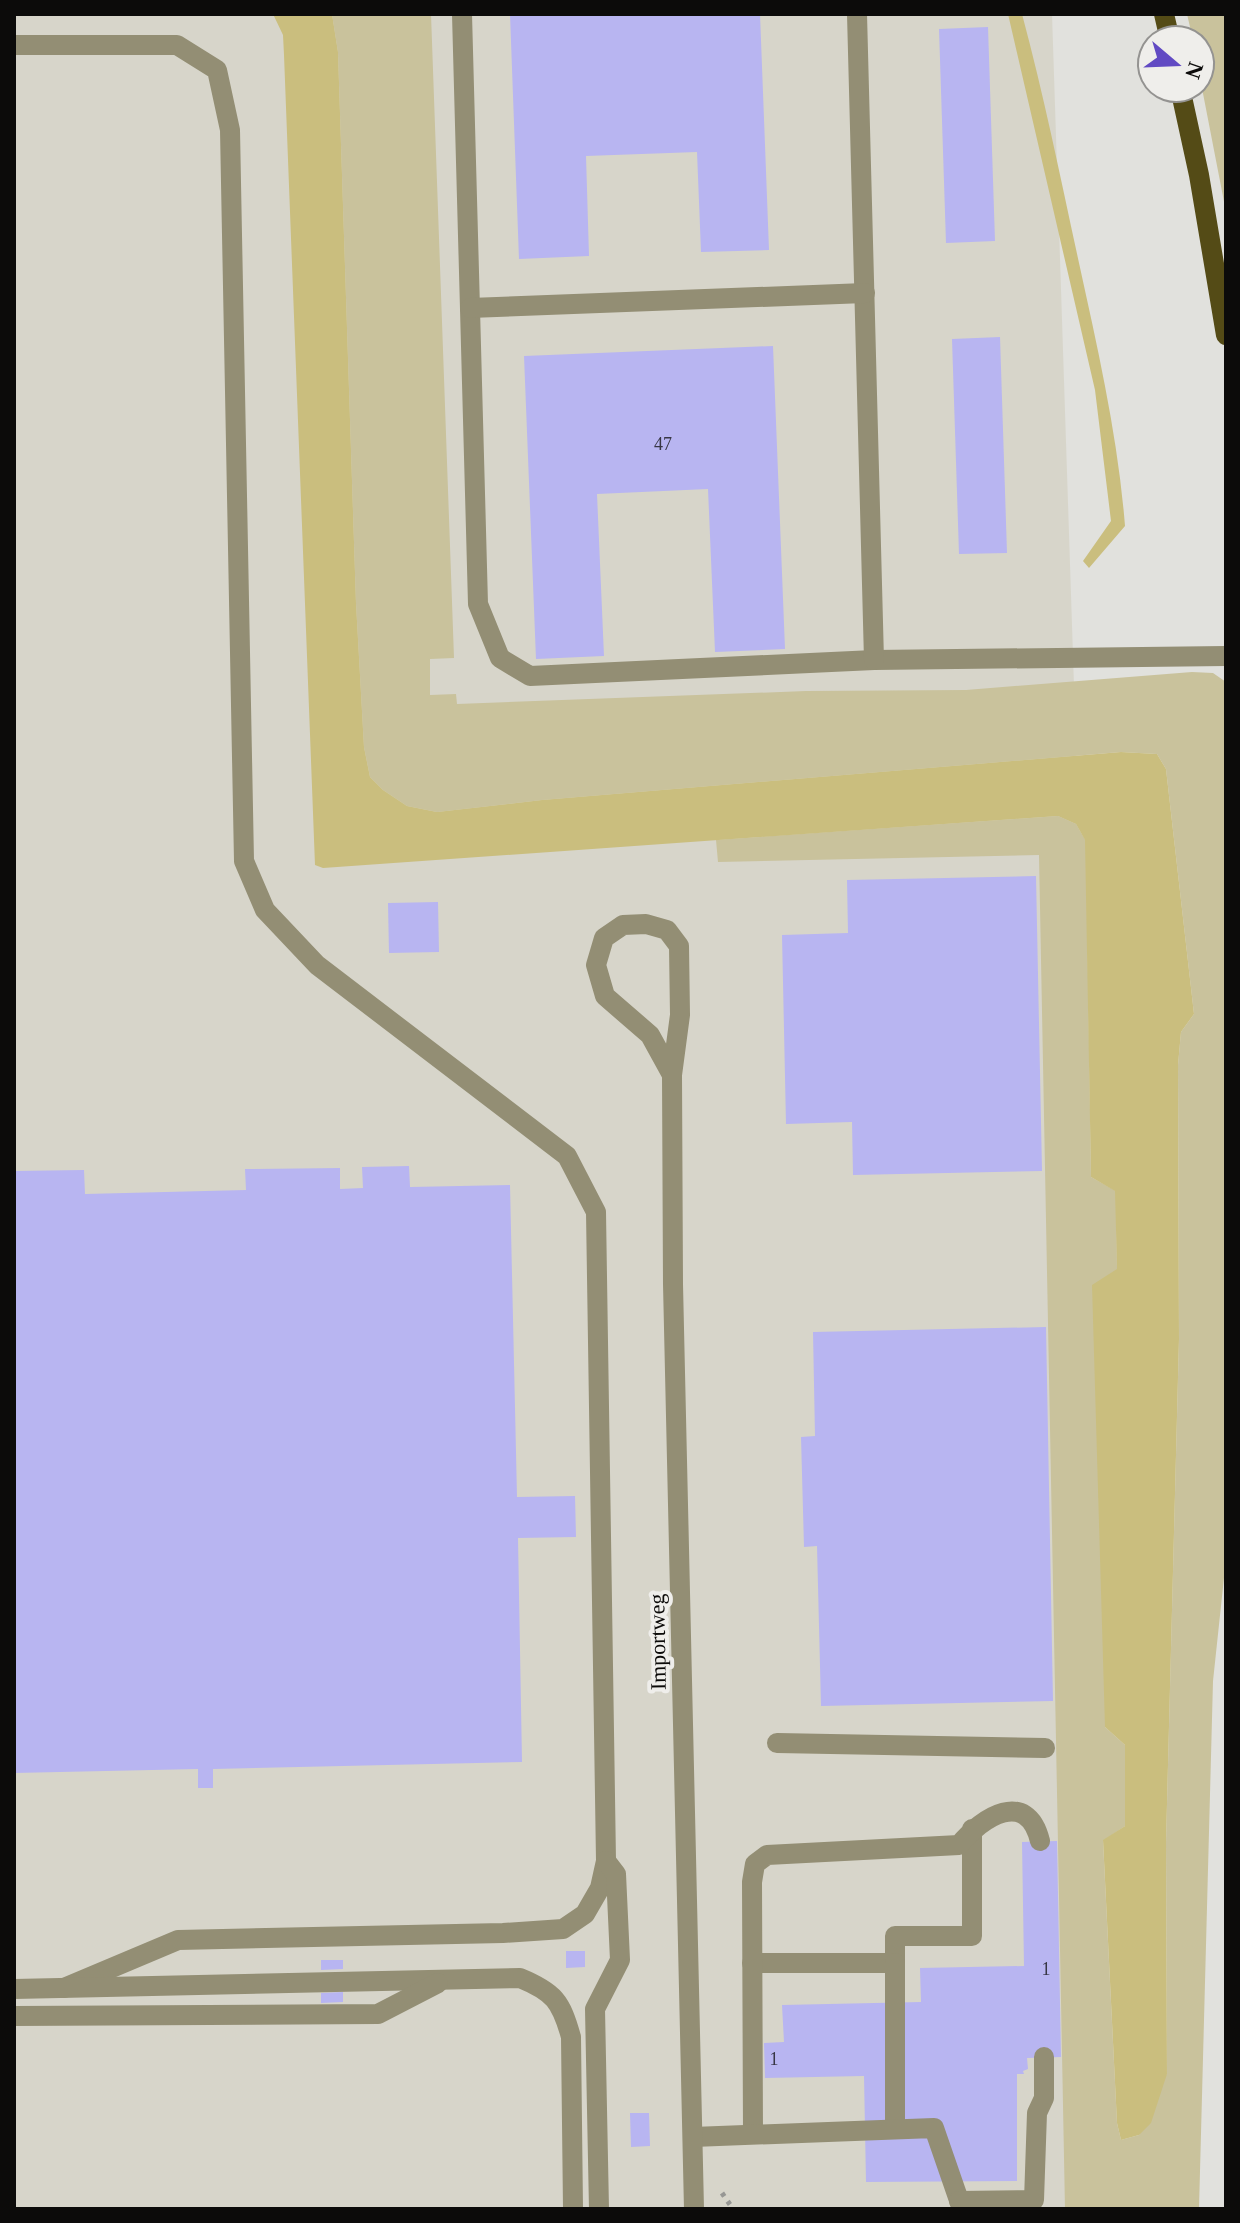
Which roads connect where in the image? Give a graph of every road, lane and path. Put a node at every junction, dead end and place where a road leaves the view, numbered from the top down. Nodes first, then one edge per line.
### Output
1 (462, 14) edge
2 (857, 14) edge
3 (14, 45) edge
4 (1183, 104) edge
5 (865, 293) junction
6 (470, 308) junction
7 (1226, 335) edge
8 (1226, 656) edge
9 (874, 660) junction
10 (672, 1075) junction
11 (777, 1743) dead end
12 (1045, 1748) dead end
13 (972, 1829) junction
14 (1040, 1841) dead end
15 (606, 1861) junction
16 (752, 1963) junction
17 (895, 1963) junction
18 (444, 1980) junction
19 (64, 1988) junction
20 (14, 1989) edge
21 (14, 2016) edge
22 (1044, 2057) dead end
23 (895, 2129) junction
24 (753, 2134) junction
25 (693, 2137) junction
26 (960, 2205) edge
27 (573, 2209) edge
28 (599, 2209) edge
29 (694, 2209) edge

1 - 6 street
2 - 5 street
3 - 15 street
4 - 7 main road
5 - 6 street
5 - 9 street
6 - 9 street
8 - 9 street
10 - 10 street, Importweg
10 - 25 street, Importweg
11 - 12 street
13 - 14 street
13 - 16 street
13 - 17 street
15 - 19 street
15 - 28 street
16 - 17 street
16 - 24 street
17 - 23 street
18 - 19 street
18 - 21 street
18 - 27 street
19 - 20 street
22 - 26 street
23 - 24 street
23 - 26 street
24 - 25 street
25 - 29 street, Importweg

